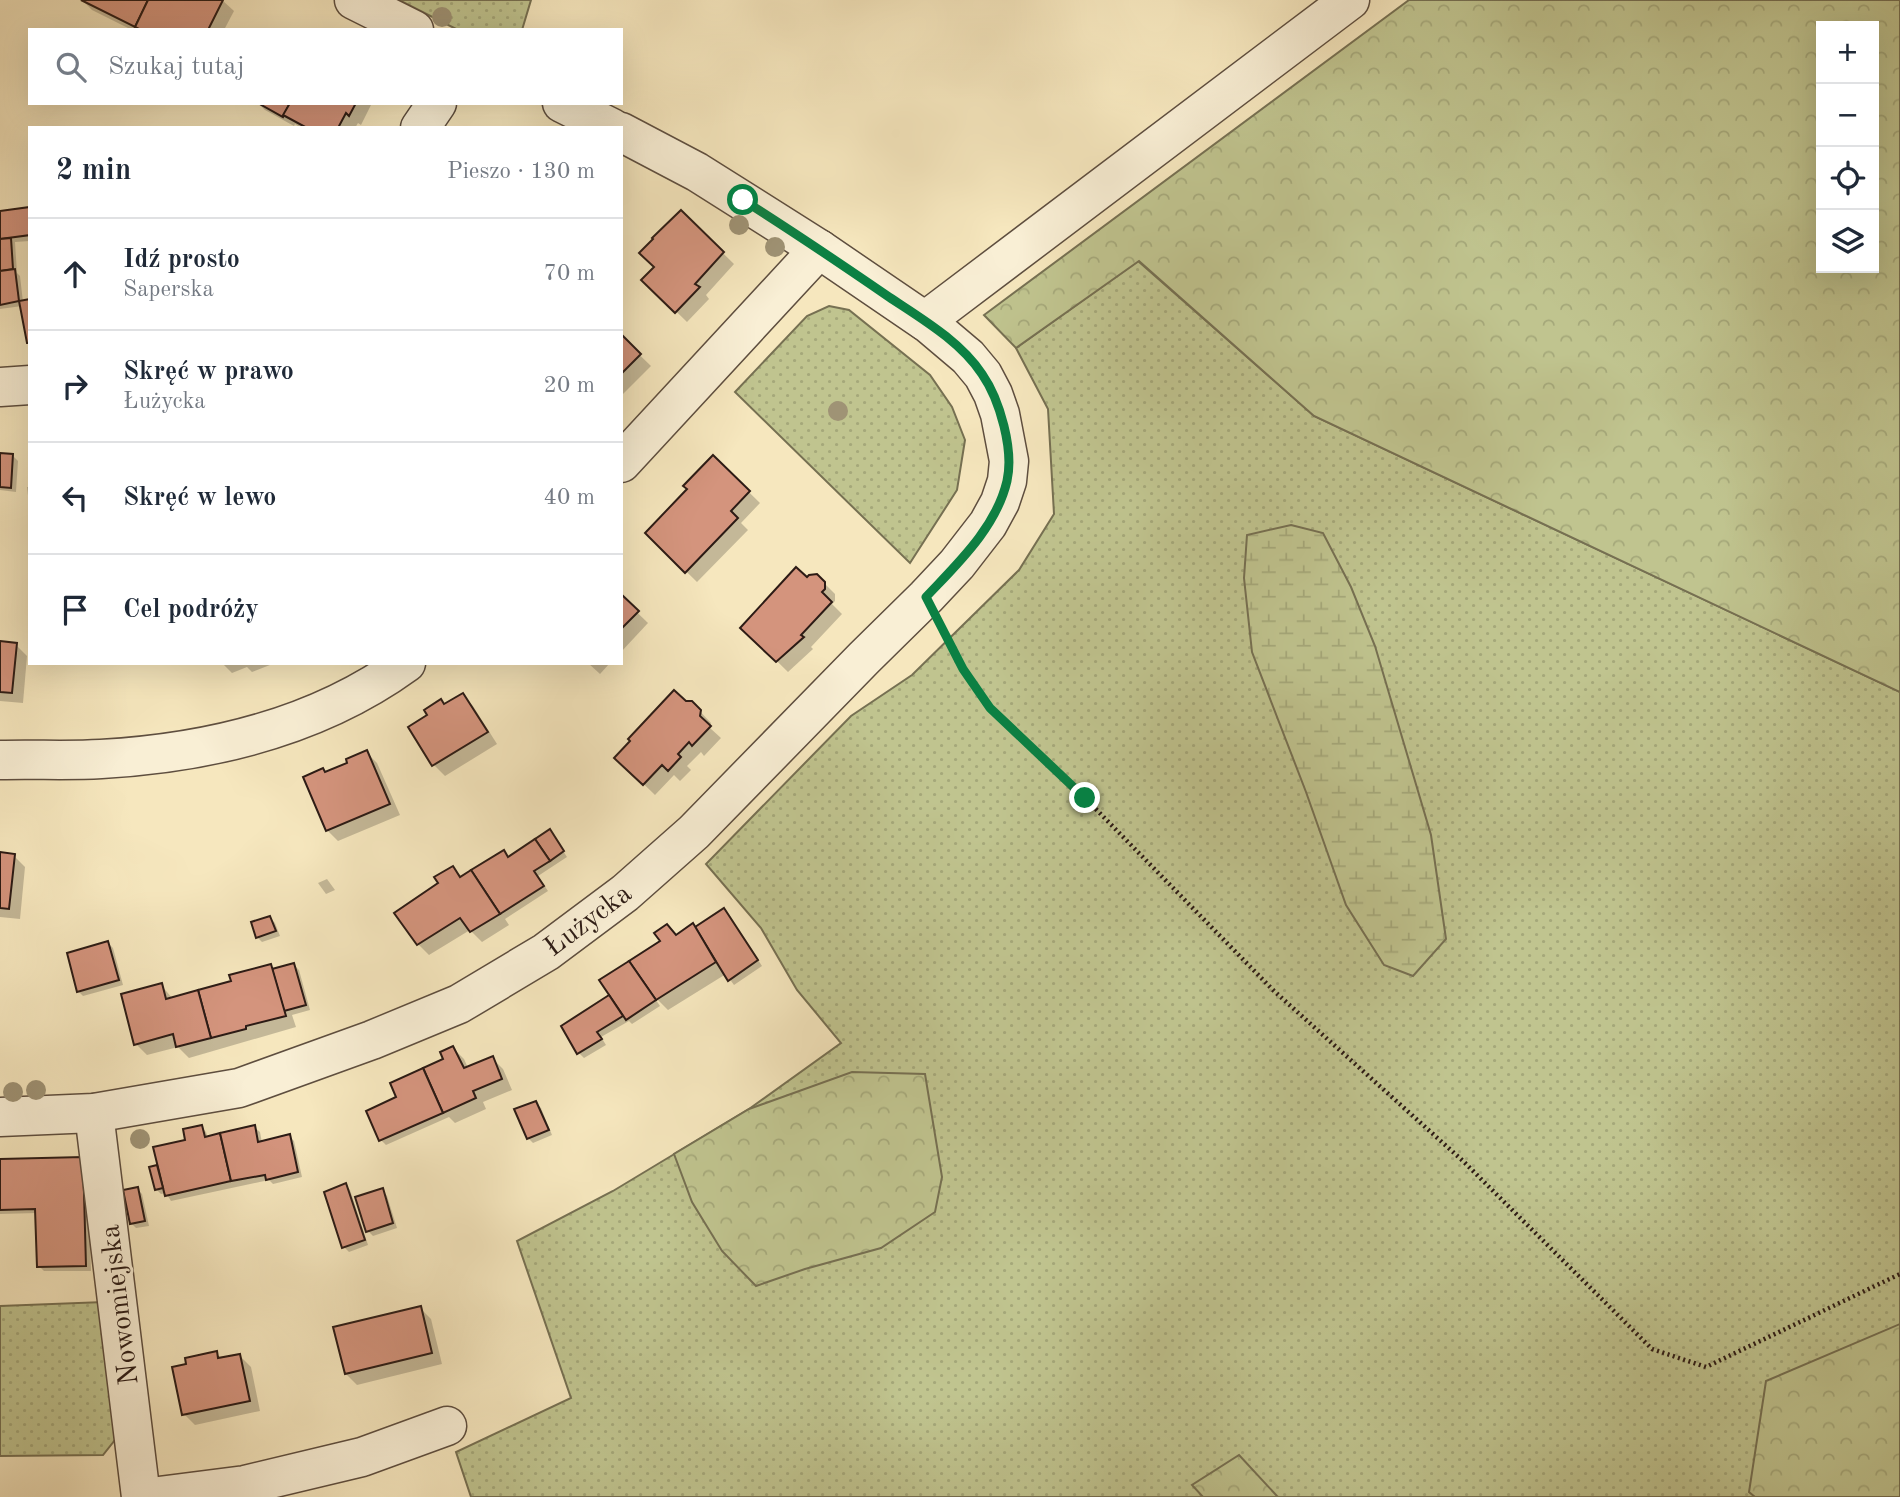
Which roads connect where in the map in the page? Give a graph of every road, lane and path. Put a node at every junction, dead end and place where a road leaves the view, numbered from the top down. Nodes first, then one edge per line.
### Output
1 (354, 0) edge
2 (1350, 0) edge
3 (410, 28) edge
4 (436, 105) edge
5 (566, 105) edge
6 (421, 126) edge
7 (608, 126) edge
8 (623, 133) edge
9 (819, 249) junction
10 (925, 321) junction
11 (28, 385) edge
12 (0, 387) edge
13 (623, 461) edge
14 (926, 597) junction
15 (403, 665) edge
16 (0, 760) edge
17 (94, 1113) junction
18 (0, 1117) edge
19 (1900, 1274) edge
20 (447, 1426) dead end
21 (141, 1497) edge
22 (151, 1497) edge

1 - 3 street
2 - 10 street
4 - 6 street
5 - 7 street
8 - 9 street
9 - 10 street
9 - 13 street
10 - 14 street, Łużycka
11 - 12 street
14 - 17 street, Łużycka
14 - 19 path
15 - 16 street
17 - 18 street, Łużycka
17 - 21 street, Nowomiejska
20 - 22 street

